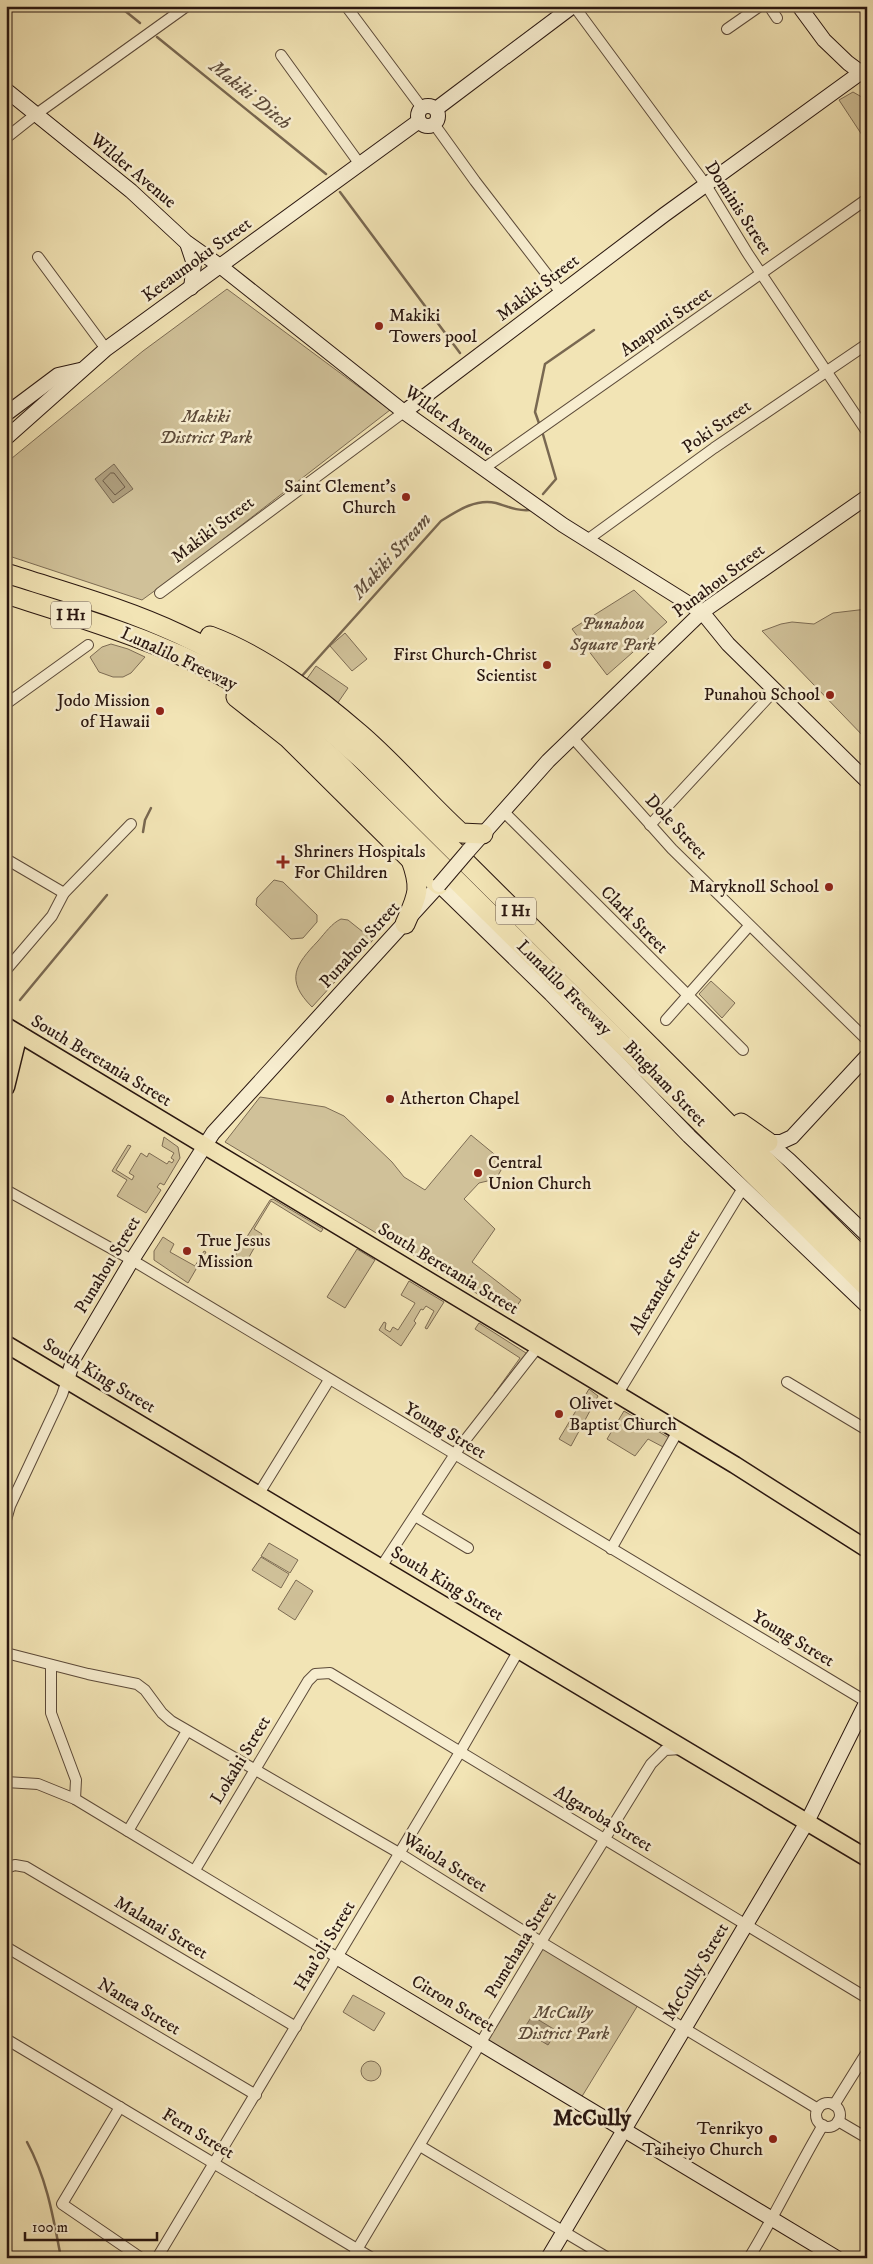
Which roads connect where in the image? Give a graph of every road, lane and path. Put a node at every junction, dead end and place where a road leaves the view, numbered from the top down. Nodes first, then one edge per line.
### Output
1 (187, 6) edge
2 (346, 6) edge
3 (573, 6) edge
4 (760, 6) edge
5 (769, 6) edge
6 (799, 6) edge
7 (778, 18) dead end
8 (727, 29) dead end
9 (281, 55) dead end
10 (865, 72) edge
11 (6, 90) edge
12 (426, 112) junction
13 (35, 114) junction
14 (434, 124) joint
15 (6, 138) edge
16 (359, 163) junction
17 (706, 185) junction
18 (867, 199) edge
19 (186, 242) junction
20 (38, 257) dead end
21 (220, 266) junction
22 (762, 275) junction
23 (191, 288) junction
24 (562, 294) junction
25 (867, 344) edge
26 (106, 349) junction
27 (80, 370) junction
28 (826, 372) junction
29 (9, 412) edge
30 (404, 412) junction
31 (23, 422) junction
32 (867, 432) edge
33 (6, 438) edge
34 (483, 469) junction
35 (867, 497) edge
36 (587, 540) junction
37 (6, 573) edge
38 (160, 593) dead end
39 (6, 594) edge
40 (702, 612) junction
41 (125, 613) junction
42 (137, 637) junction
43 (88, 645) dead end
44 (775, 690) junction
45 (6, 704) edge
46 (572, 737) junction
47 (867, 782) edge
48 (504, 812) junction
49 (132, 824) dead end
50 (650, 825) junction
51 (483, 834) junction
52 (6, 859) edge
53 (411, 860) junction
54 (439, 885) junction
55 (64, 893) junction
56 (405, 924) junction
57 (749, 926) junction
58 (6, 970) edge
59 (688, 995) junction
60 (666, 1020) dead end
61 (13, 1030) edge
62 (867, 1040) edge
63 (743, 1050) dead end
64 (867, 1056) edge
65 (678, 1073) junction
66 (6, 1087) edge
67 (792, 1137) junction
68 (768, 1142) junction
69 (204, 1146) junction
70 (789, 1160) junction
71 (744, 1188) junction
72 (6, 1190) edge
73 (867, 1235) edge
74 (132, 1260) junction
75 (867, 1262) edge
76 (867, 1287) edge
77 (867, 1306) edge
78 (6, 1344) edge
79 (538, 1347) junction
80 (67, 1380) junction
81 (329, 1380) junction
82 (787, 1382) dead end
83 (617, 1395) junction
84 (867, 1430) edge
85 (678, 1431) junction
86 (454, 1456) junction
87 (258, 1494) junction
88 (415, 1516) junction
89 (6, 1520) edge
90 (468, 1548) dead end
91 (611, 1549) junction
92 (867, 1549) edge
93 (381, 1567) junction
94 (519, 1650) junction
95 (6, 1653) edge
96 (51, 1665) junction
97 (322, 1672) joint
98 (867, 1702) edge
99 (187, 1731) junction
100 (686, 1750) junction
101 (460, 1752) junction
102 (255, 1770) junction
103 (6, 1782) edge
104 (75, 1798) junction
105 (807, 1822) junction
106 (128, 1831) junction
107 (604, 1839) junction
108 (400, 1853) junction
109 (867, 1858) edge
110 (7, 1868) edge
111 (195, 1870) junction
112 (746, 1925) junction
113 (541, 1942) junction
114 (6, 1948) edge
115 (338, 1958) junction
116 (867, 1998) edge
117 (296, 2027) junction
118 (685, 2028) junction
119 (6, 2039) edge
120 (481, 2043) junction
121 (867, 2052) edge
122 (256, 2095) junction
123 (834, 2105) junction
124 (120, 2107) junction
125 (818, 2109) junction
126 (838, 2121) junction
127 (823, 2125) junction
128 (625, 2129) junction
129 (867, 2138) edge
130 (420, 2146) junction
131 (215, 2163) junction
132 (772, 2220) junction
133 (563, 2232) junction
134 (355, 2254) edge
135 (141, 2258) edge
136 (158, 2258) edge
137 (372, 2258) edge
138 (548, 2258) edge
139 (608, 2258) edge
140 (749, 2258) edge
141 (837, 2258) edge

1 - 13 street
2 - 12 street
3 - 12 main road, Keeaumoku Street
3 - 17 street, Dominis Street
4 - 8 street
5 - 7 street
6 - 10 main road
9 - 16 street
10 - 17 main road, Makiki Street
11 - 13 main road, Wilder Avenue
12 - 14 main road
12 - 16 main road, Keeaumoku Street
13 - 15 street
13 - 19 main road, Wilder Avenue
14 - 24 street
16 - 21 main road, Keeaumoku Street
17 - 22 street, Dominis Street
17 - 24 main road, Makiki Street
18 - 22 street, Anapuni Street
19 - 21 main road, Wilder Avenue
19 - 23 main road
20 - 26 street
21 - 23 main road, Keeaumoku Street
21 - 30 main road, Wilder Avenue
22 - 28 street, Dominis Street
22 - 34 street, Anapuni Street
23 - 26 main road, Keeaumoku Street
24 - 30 main road, Makiki Street
25 - 28 street, Poki Street
26 - 27 main road, Keeaumoku Street
27 - 29 main road
27 - 31 main road, Keeaumoku Street
28 - 32 street, Dominis Street
28 - 36 street, Poki Street
29 - 31 main road
30 - 34 main road, Wilder Avenue
30 - 38 street, Makiki Street
31 - 33 main road, Keeaumoku Street
34 - 36 main road, Wilder Avenue
35 - 40 main road, Punahou Street
36 - 40 main road, Wilder Avenue
37 - 41 highway, Lunalilo Freeway / I H1
39 - 42 highway, Lunalilo Freeway / I H1
40 - 44 main road, Wilder Avenue
40 - 46 main road, Punahou Street
41 - 51 highway
41 - 65 highway, Lunalilo Freeway / I H1
42 - 53 highway
42 - 76 highway, Lunalilo Freeway / I H1
43 - 45 street
44 - 47 main road, Wilder Avenue
44 - 50 street
46 - 48 main road, Punahou Street
46 - 50 street, Dole Street
48 - 51 main road, Punahou Street
48 - 59 street, Clark Street
49 - 55 street
50 - 57 street, Dole Street
51 - 54 main road, Punahou Street, bridge
52 - 55 street
53 - 54 highway
53 - 56 highway
54 - 56 main road, Punahou Street
54 - 71 main road, Bingham Street
55 - 58 street
56 - 69 main road, Punahou Street
57 - 59 street
57 - 62 street, Dole Street
59 - 60 street
59 - 63 street, Clark Street
61 - 66 main road
61 - 69 main road, South Beretania Street
64 - 67 main road
65 - 68 highway
65 - 75 highway, Lunalilo Freeway / I H1
67 - 68 main road
67 - 70 main road
68 - 70 main road
69 - 74 main road, Punahou Street
69 - 79 main road, South Beretania Street
70 - 73 main road
71 - 77 main road, Bingham Street
71 - 83 street, Alexander Street
72 - 74 street, Young Street
74 - 80 main road, Punahou Street
74 - 81 street, Young Street
78 - 80 main road, South King Street
79 - 83 main road, South Beretania Street
79 - 86 street
80 - 87 main road, South King Street
80 - 89 street, Punahou Street
81 - 86 street, Young Street
81 - 87 street
82 - 84 street
83 - 85 main road, South Beretania Street
85 - 91 street
85 - 92 main road, South Beretania Street
86 - 88 street
86 - 91 street, Young Street
87 - 93 main road, South King Street
88 - 90 street
88 - 93 street
91 - 98 street, Young Street
93 - 94 main road, South King Street
94 - 100 main road, South King Street
94 - 101 street, Hau'oli Street
95 - 96 street, Waiola Street
96 - 99 street, Waiola Street
96 - 104 street
97 - 101 street, Algaroba Street
97 - 102 street, Lokahi Street
98 - 105 main road, McCully Street
99 - 102 street, Waiola Street
99 - 106 street
100 - 105 main road, South King Street
100 - 107 street, Pumehana Street
101 - 107 street, Algaroba Street
101 - 108 street, Hau'oli Street
102 - 108 street, Waiola Street
102 - 111 street, Lokahi Street
103 - 104 street, Citron Street
104 - 106 street, Citron Street
105 - 109 main road, South King Street
105 - 112 main road, McCully Street
106 - 111 street, Citron Street
107 - 112 street, Algaroba Street
107 - 113 street, Pumehana Street
108 - 113 street, Waiola Street
108 - 115 street, Hau'oli Street
110 - 117 street, Malanai Street
111 - 115 street, Citron Street
112 - 116 street, Algaroba Street
112 - 118 main road, McCully Street
113 - 118 street, Waiola Street
113 - 120 street, Pumehana Street
114 - 122 street, Nanea Street
115 - 117 street, Hau'oli Street
115 - 120 main road, Citron Street
117 - 122 street, Hau'oli Street
118 - 125 street, Waiola Street
118 - 128 main road, McCully Street
119 - 124 street, Fern Street
120 - 128 main road, Citron Street
120 - 130 street, Pumehana Street
121 - 123 street
122 - 131 street, Hau'oli Street
123 - 125 street
123 - 126 street
124 - 131 street, Fern Street
124 - 135 street
125 - 127 street
126 - 127 street
126 - 129 street
127 - 132 street
128 - 132 main road, Citron Street
128 - 133 main road, McCully Street
130 - 133 street
130 - 134 street, Pumehana Street
131 - 134 street, Fern Street
131 - 136 street, Hau'oli Street
132 - 140 street
132 - 141 main road, Citron Street
133 - 138 main road, McCully Street
133 - 139 street
134 - 137 street, Fern Street

